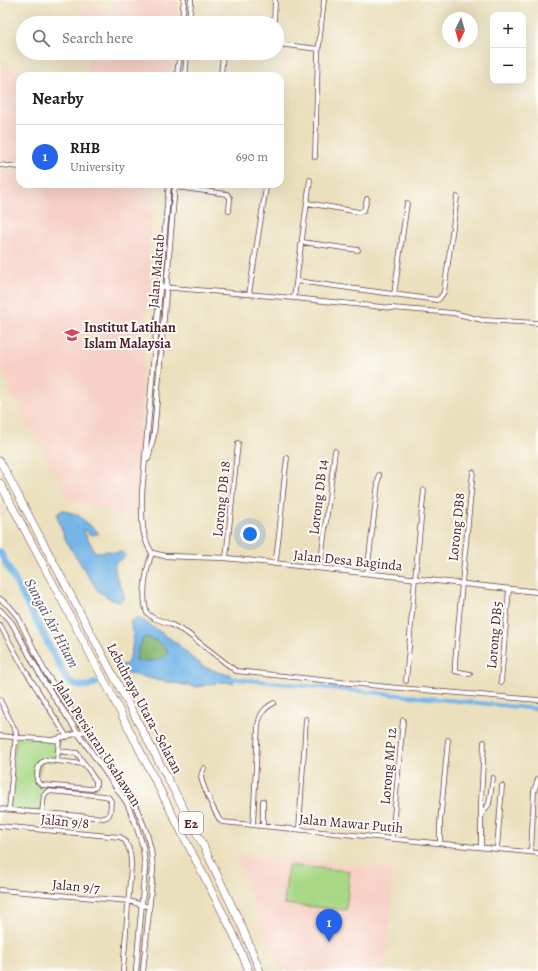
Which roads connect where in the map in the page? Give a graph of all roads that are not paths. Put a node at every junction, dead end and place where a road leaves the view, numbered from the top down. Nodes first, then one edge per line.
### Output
1 (184, 0) edge
2 (191, 0) edge
3 (275, 0) edge
4 (324, 0) edge
5 (183, 16) edge
6 (190, 16) edge
7 (274, 16) edge
8 (284, 45) edge
9 (319, 49) junction
10 (179, 60) edge
11 (186, 60) edge
12 (222, 60) edge
13 (178, 72) edge
14 (185, 72) edge
15 (221, 72) edge
16 (315, 157) dead end
17 (0, 165) edge
18 (16, 167) edge
19 (310, 180) dead end
20 (169, 188) edge
21 (175, 188) edge
22 (188, 188) edge
23 (266, 188) edge
24 (457, 197) dead end
25 (367, 199) dead end
26 (307, 203) junction
27 (407, 203) dead end
28 (229, 211) dead end
29 (302, 242) junction
30 (358, 250) dead end
31 (297, 281) junction
32 (163, 288) junction
33 (249, 294) junction
34 (394, 295) junction
35 (294, 298) junction
36 (538, 323) edge
37 (238, 443) dead end
38 (335, 451) dead end
39 (287, 458) dead end
40 (0, 461) edge
41 (473, 472) dead end
42 (379, 475) dead end
43 (0, 482) edge
44 (424, 490) dead end
45 (154, 554) junction
46 (226, 558) junction
47 (275, 564) junction
48 (320, 568) junction
49 (367, 573) junction
50 (415, 578) junction
51 (462, 584) junction
52 (509, 589) junction
53 (538, 592) edge
54 (0, 599) edge
55 (0, 610) edge
56 (0, 625) edge
57 (470, 674) dead end
58 (406, 681) dead end
59 (502, 682) dead end
60 (0, 700) edge
61 (538, 700) edge
62 (274, 703) dead end
63 (306, 719) dead end
64 (403, 720) dead end
65 (86, 731) junction
66 (78, 733) junction
67 (0, 736) edge
68 (16, 737) junction
69 (67, 737) junction
70 (58, 740) junction
71 (448, 740) dead end
72 (484, 742) dead end
73 (58, 750) junction
74 (57, 761) junction
75 (84, 764) junction
76 (204, 768) dead end
77 (493, 778) dead end
78 (538, 780) edge
79 (502, 786) dead end
80 (263, 801) dead end
81 (0, 809) edge
82 (9, 810) junction
83 (42, 812) junction
84 (481, 816) junction
85 (253, 825) junction
86 (0, 826) edge
87 (263, 826) junction
88 (299, 829) junction
89 (392, 838) junction
90 (440, 842) junction
91 (481, 846) junction
92 (497, 848) junction
93 (531, 852) junction
94 (538, 852) edge
95 (0, 890) edge
96 (129, 901) junction
97 (141, 904) junction
98 (149, 907) junction
99 (123, 971) edge
100 (136, 971) edge
101 (143, 971) edge
102 (249, 971) edge
103 (260, 971) edge

1 - 5 street
2 - 6 street
3 - 7 street
4 - 9 street
8 - 9 street
9 - 16 street
10 - 13 street
11 - 14 street
12 - 15 street
17 - 18 street
19 - 26 street
20 - 32 street, Jalan Maktab
21 - 32 street, Jalan Maktab
22 - 28 street
23 - 33 street
24 - 34 street
25 - 26 street
26 - 29 street
27 - 34 street
29 - 30 street
29 - 31 street
31 - 34 street
31 - 35 street
32 - 33 street
32 - 45 street, Jalan Maktab
33 - 35 street
35 - 36 street
37 - 46 street, Lorong DB 18
38 - 48 street, Lorong DB 14
39 - 47 street
40 - 103 highway, Lebuhraya Utara–Selatan / E2
41 - 51 street, Lorong DB8
42 - 49 street
43 - 102 highway, Lebuhraya Utara–Selatan / E2
44 - 50 street
45 - 46 street, Jalan Desa Baginda
45 - 61 street
46 - 47 street, Jalan Desa Baginda
47 - 48 street, Jalan Desa Baginda
48 - 49 street, Jalan Desa Baginda
49 - 50 street, Jalan Desa Baginda
50 - 51 street, Jalan Desa Baginda
50 - 58 street
51 - 52 street, Jalan Desa Baginda
51 - 57 street, Lorong DB8
52 - 53 street, Jalan Desa Baginda
52 - 59 street, Lorong DB5
54 - 65 street, Jalan Persiaran Usahawan
55 - 66 street, Jalan Persiaran Usahawan
56 - 69 street
60 - 68 street
62 - 85 street
63 - 88 street
64 - 89 street, Lorong MP 12
65 - 66 street
65 - 98 street, Jalan Persiaran Usahawan
66 - 69 street
66 - 97 street, Jalan Persiaran Usahawan
67 - 68 street
68 - 70 street
68 - 82 street
69 - 70 street
70 - 73 street
71 - 90 street
72 - 84 street
73 - 74 street
73 - 75 street
74 - 75 street
74 - 75 street
76 - 85 street, Jalan Mawar Putih
77 - 84 street
78 - 93 street
79 - 92 street
80 - 87 street
81 - 82 street
82 - 83 street
83 - 83 street
84 - 91 street
85 - 87 street, Jalan Mawar Putih
86 - 96 street, Jalan 9/8
87 - 88 street, Jalan Mawar Putih
88 - 89 street, Jalan Mawar Putih
89 - 90 street, Jalan Mawar Putih
90 - 91 street, Jalan Mawar Putih
91 - 92 street, Jalan Mawar Putih
92 - 93 street, Jalan Mawar Putih
93 - 94 street, Jalan Mawar Putih
95 - 96 street, Jalan 9/7
96 - 97 street, Jalan 9/7
96 - 99 street
97 - 98 street, Jalan 9/7
97 - 100 street, Jalan Persiaran Usahawan
98 - 101 street, Jalan Persiaran Usahawan

